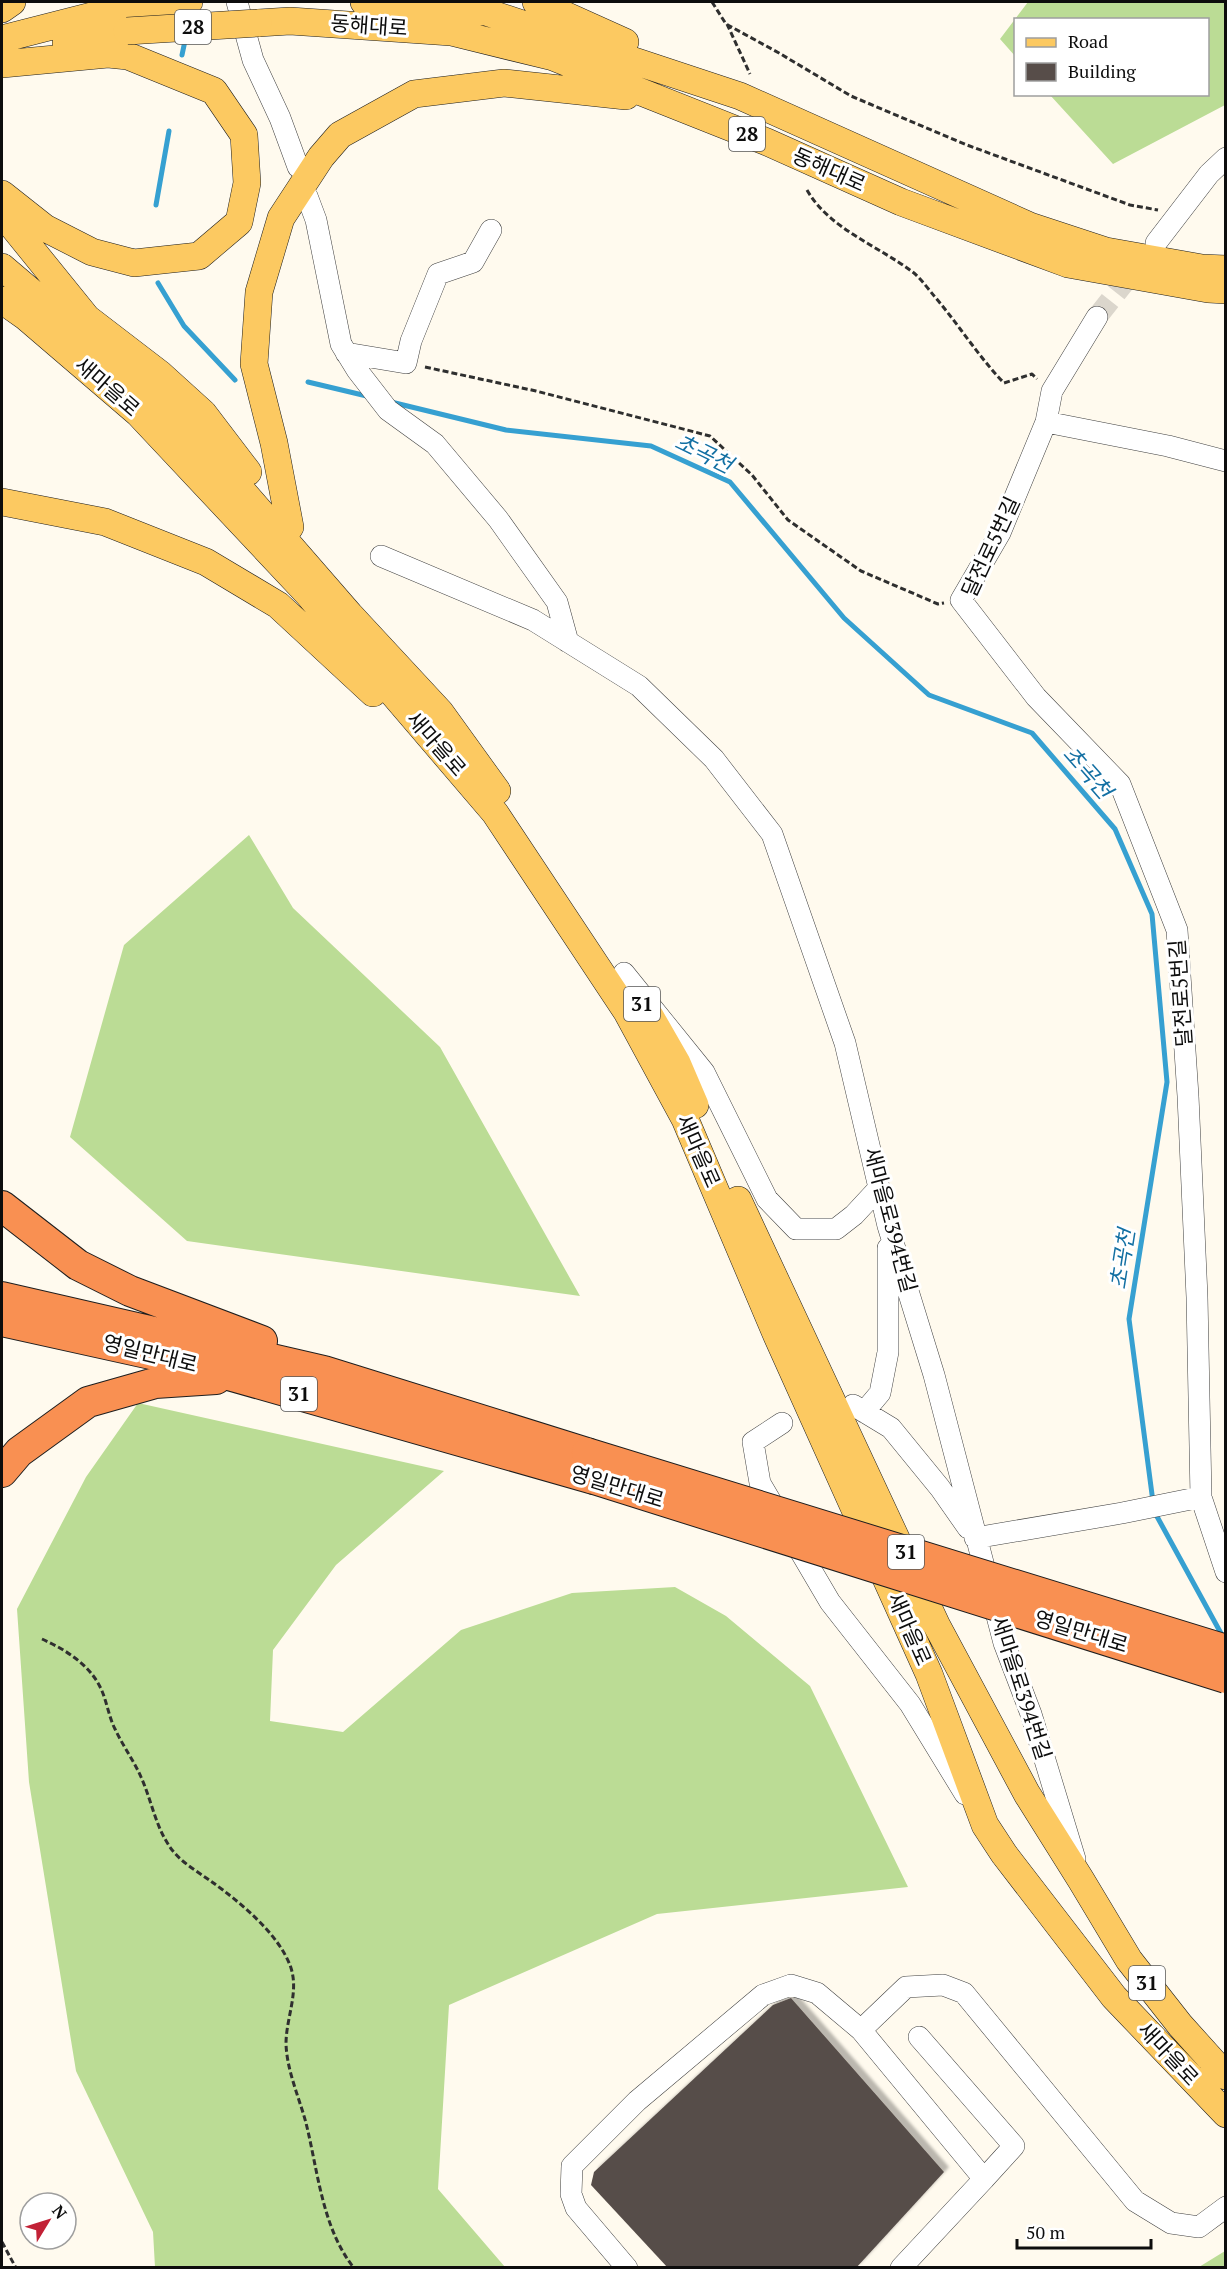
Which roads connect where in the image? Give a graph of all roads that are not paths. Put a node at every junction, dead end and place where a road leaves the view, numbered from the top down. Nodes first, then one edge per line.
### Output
1 (12, 2) edge
2 (189, 2) edge
3 (237, 2) edge
4 (364, 2) edge
5 (536, 2) edge
6 (560, 2) edge
7 (2, 9) edge
8 (123, 20) junction
9 (581, 22) junction
10 (2, 39) edge
11 (2, 63) edge
12 (745, 85) junction
13 (767, 142) junction
14 (1226, 158) edge
15 (298, 167) dead end
16 (2, 194) edge
17 (307, 196) dead end
18 (2, 213) edge
19 (491, 230) dead end
20 (1156, 243) dead end
21 (2, 267) edge
22 (1226, 269) edge
23 (1226, 290) edge
24 (2, 300) edge
25 (1097, 317) tunnel mouth
26 (352, 361) junction
27 (1046, 422) junction
28 (1226, 461) edge
29 (2, 502) edge
30 (290, 527) junction
31 (381, 556) dead end
32 (350, 615) junction
33 (568, 642) junction
34 (495, 813) junction
35 (624, 973) junction
36 (879, 1188) junction
37 (2, 1206) edge
38 (888, 1226) junction
39 (2, 1297) edge
40 (2, 1321) edge
41 (324, 1371) junction
42 (238, 1377) junction
43 (782, 1423) dead end
44 (590, 1466) junction
45 (2, 1472) edge
46 (1201, 1497) junction
47 (975, 1538) junction
48 (1226, 1572) edge
49 (1226, 1650) edge
50 (1226, 1678) edge
51 (985, 1825) junction
52 (1081, 1880) junction
53 (861, 2030) junction
54 (919, 2037) dead end
55 (1226, 2076) edge
56 (1226, 2114) edge
57 (984, 2179) junction
58 (1226, 2207) edge
59 (627, 2268) edge
60 (901, 2268) edge

1 - 7 main road
2 - 8 main road
3 - 15 street
4 - 12 main road
5 - 9 main road
6 - 9 street
8 - 10 main road
8 - 11 main road, 28
8 - 13 main road, 동해대로 / 28, bridge
9 - 12 main road
11 - 16 main road
12 - 22 main road
13 - 23 main road, 동해대로 / 28
13 - 30 main road
14 - 20 street
17 - 26 street
18 - 30 main road
19 - 26 street
21 - 32 main road, 새마을로 / 31
24 - 34 main road, 새마을로 / 31
25 - 27 street, 달전로5번길
26 - 33 street
27 - 28 street
27 - 46 street, 달전로5번길
29 - 34 main road
30 - 32 main road
31 - 33 street, 새마을로394번길
32 - 35 main road, 새마을로 / 31
33 - 36 street, 새마을로394번길
34 - 51 main road, 새마을로 / 31
35 - 36 street
35 - 52 main road, 새마을로 / 31
36 - 38 street, 새마을로394번길
37 - 41 highway
38 - 47 street, 새마을로394번길
38 - 47 street
39 - 41 highway, 영일만대로 / 31
40 - 42 highway, 영일만대로 / 31
41 - 44 highway, 영일만대로 / 31
42 - 44 highway, 영일만대로 / 31
42 - 45 highway
43 - 51 street
44 - 49 highway, 영일만대로 / 31, bridge
44 - 50 highway, 영일만대로 / 31, bridge
46 - 47 street
46 - 48 street, 달전로5번길
47 - 52 street, 새마을로394번길
51 - 56 main road, 새마을로 / 31
52 - 55 main road, 새마을로 / 31
53 - 57 street
53 - 58 street
53 - 59 street
54 - 57 street
57 - 60 street

